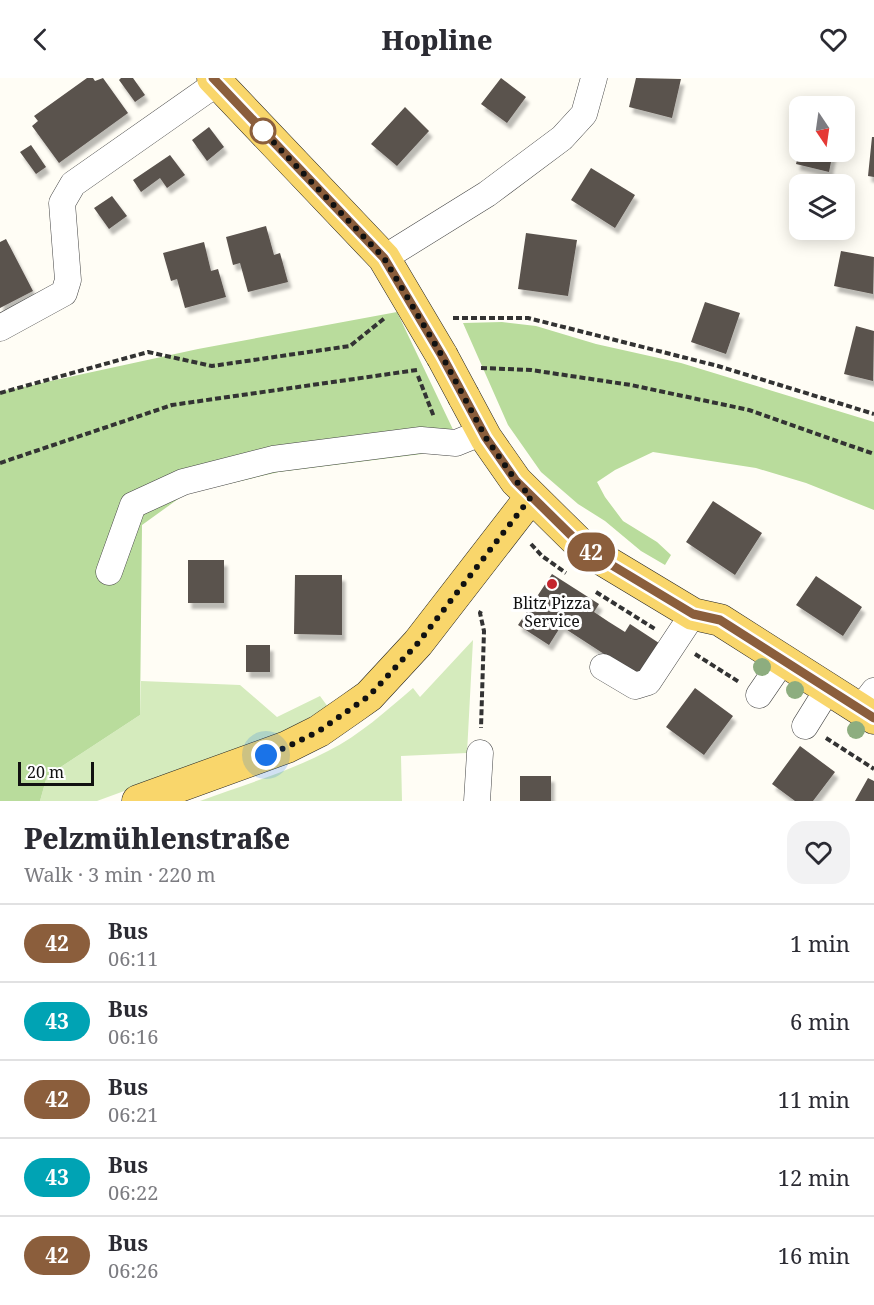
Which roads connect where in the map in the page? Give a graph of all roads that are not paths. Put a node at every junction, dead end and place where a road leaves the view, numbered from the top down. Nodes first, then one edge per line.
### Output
1 (594, 78) edge
2 (215, 80) edge
3 (384, 258) junction
4 (0, 328) edge
5 (483, 432) junction
6 (531, 497) junction
7 (110, 572) dead end
8 (693, 614) junction
9 (783, 660) junction
10 (603, 667) dead end
11 (828, 689) junction
12 (759, 695) dead end
13 (869, 706) edge
14 (805, 726) dead end
15 (480, 753) road end
16 (138, 801) edge
17 (477, 801) edge

1 - 3 street
2 - 3 main road
2 - 4 street
3 - 5 main road, bridge
5 - 6 main road
5 - 7 street
6 - 8 main road
6 - 16 main road
8 - 9 main road
8 - 10 street
9 - 11 main road
9 - 12 street
11 - 13 main road
11 - 14 street
15 - 17 street

